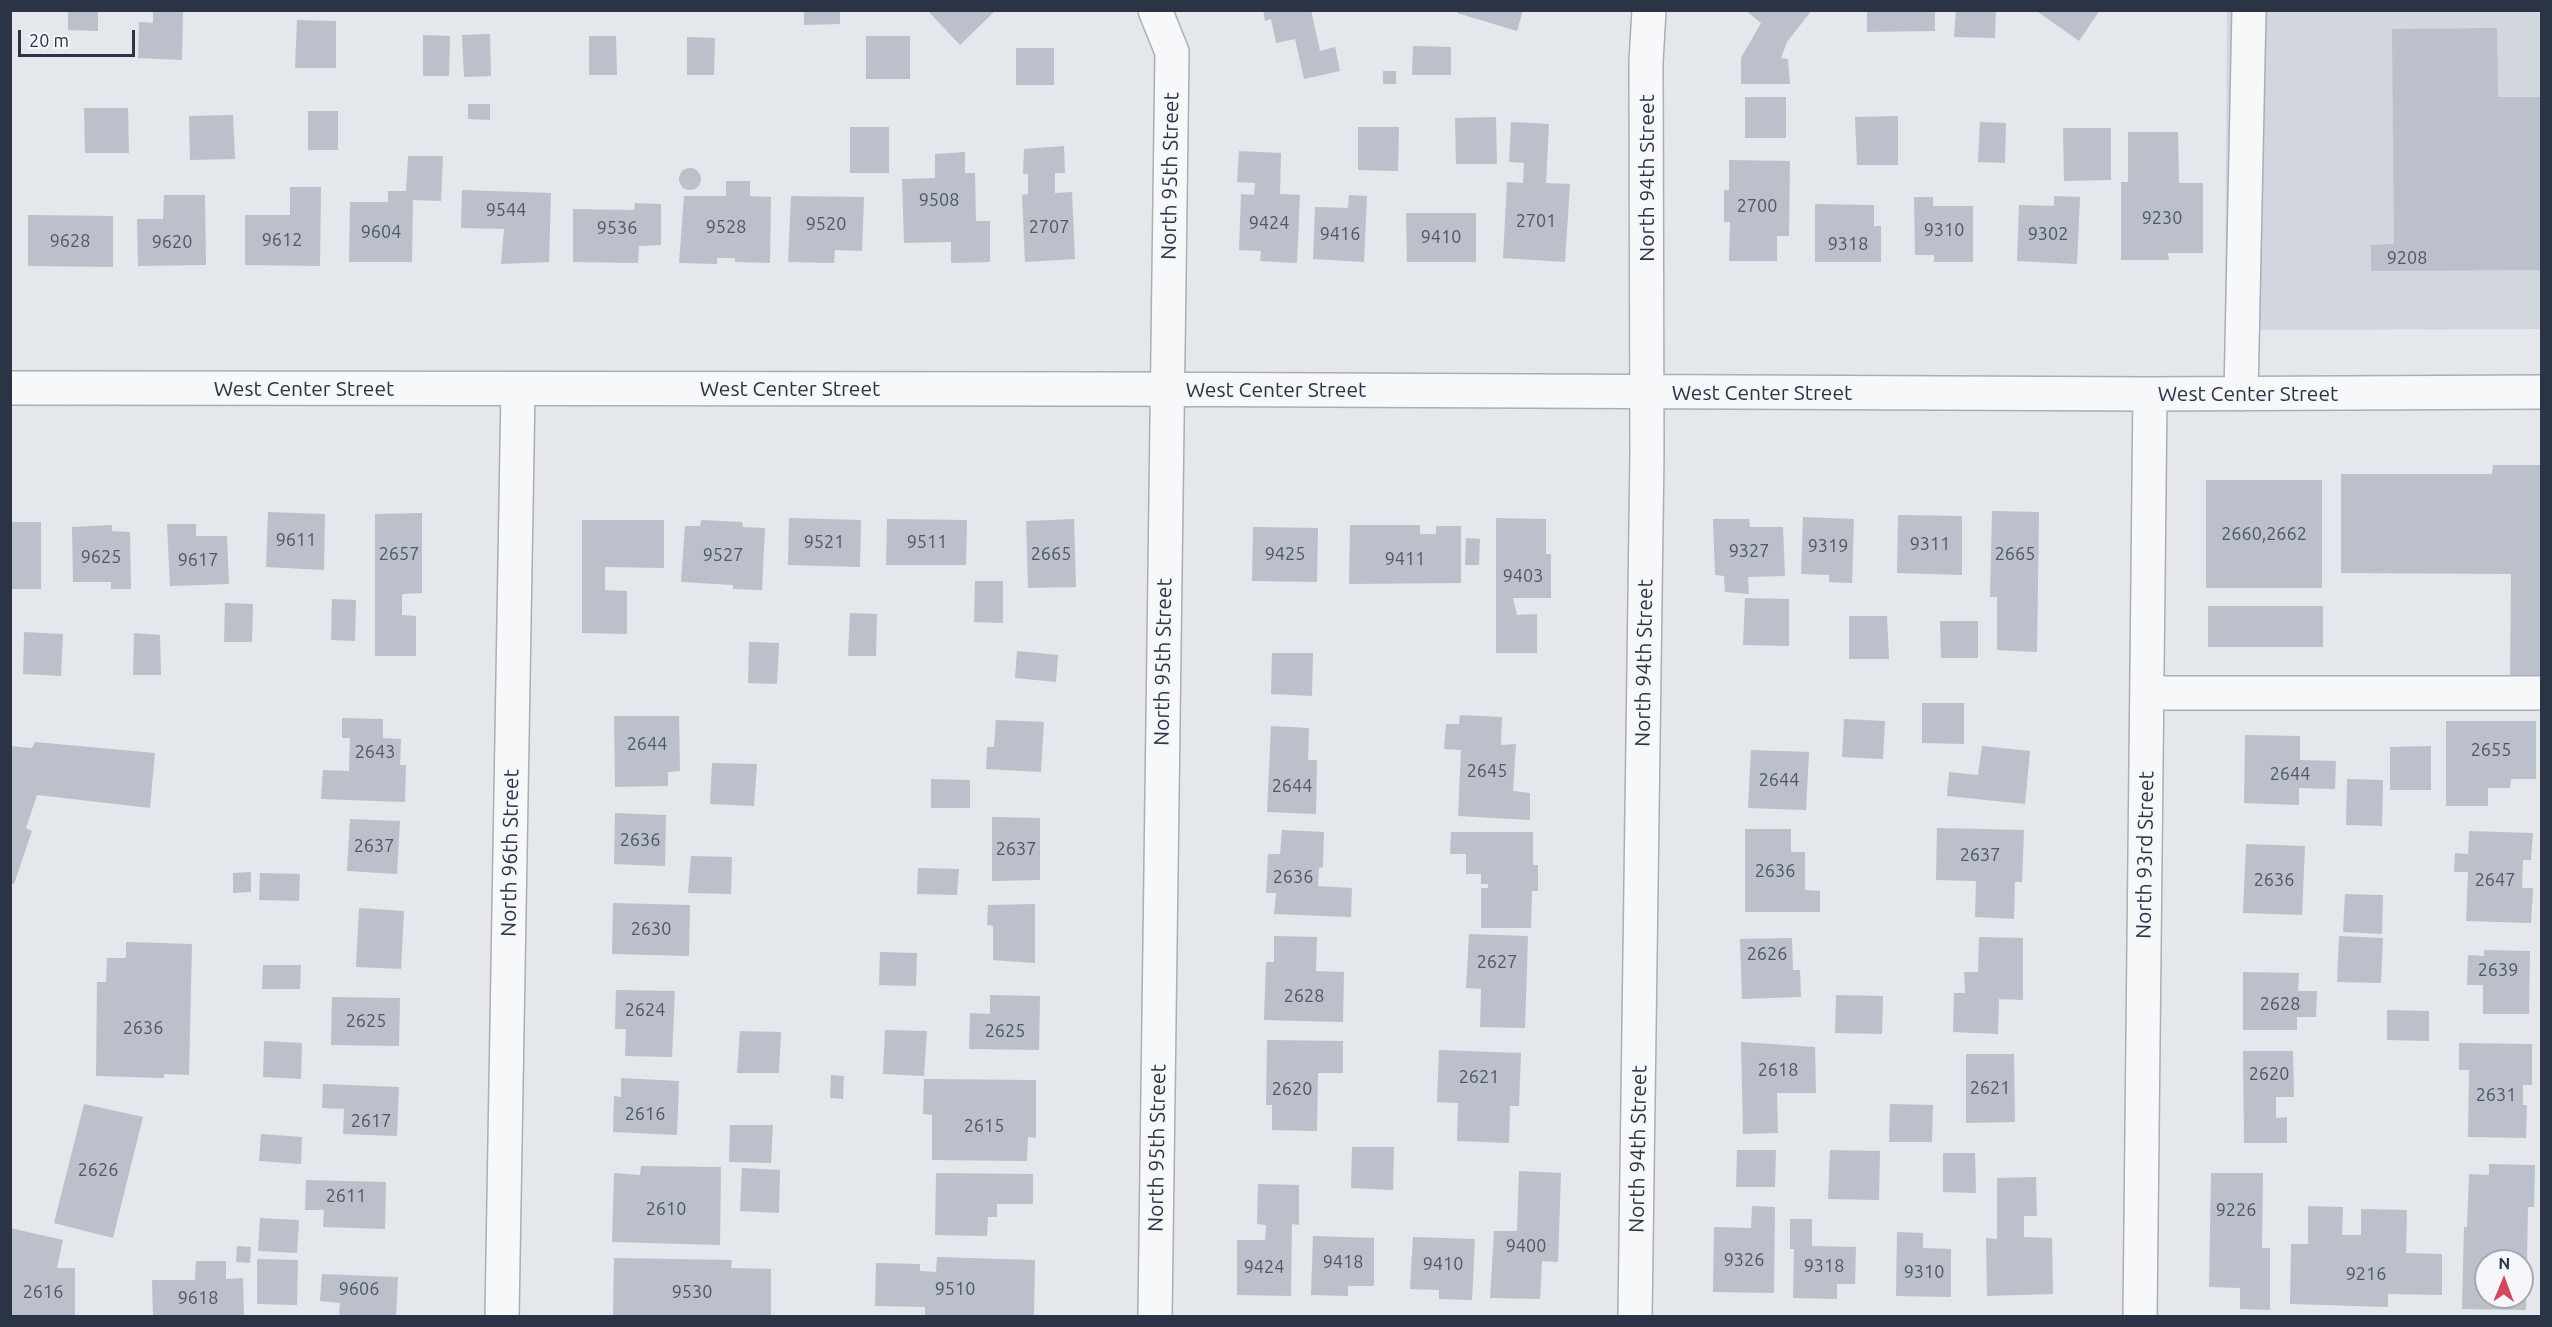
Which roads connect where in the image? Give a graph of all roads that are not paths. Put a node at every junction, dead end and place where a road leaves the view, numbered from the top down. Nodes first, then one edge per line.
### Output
1 (1155, 10) edge
2 (1648, 10) edge
3 (2249, 10) edge
4 (10, 388) edge
5 (1168, 389) junction
6 (518, 390) junction
7 (1648, 392) junction
8 (2541, 392) edge
9 (2150, 394) junction
10 (2241, 394) junction
11 (2147, 693) junction
12 (2541, 693) edge
13 (502, 1317) edge
14 (1155, 1317) edge
15 (1635, 1317) edge
16 (2140, 1317) edge

1 - 5 street, North 95th Street
2 - 7 street, North 94th Street
3 - 10 street
4 - 6 street, West Center Street
5 - 6 street, West Center Street
5 - 7 street, West Center Street
5 - 14 street, North 95th Street
6 - 13 street, North 96th Street
7 - 9 street, West Center Street
7 - 15 street, North 94th Street
8 - 10 street, West Center Street
9 - 10 street, West Center Street
9 - 11 street, North 93rd Street
11 - 12 street
11 - 16 street, North 93rd Street

